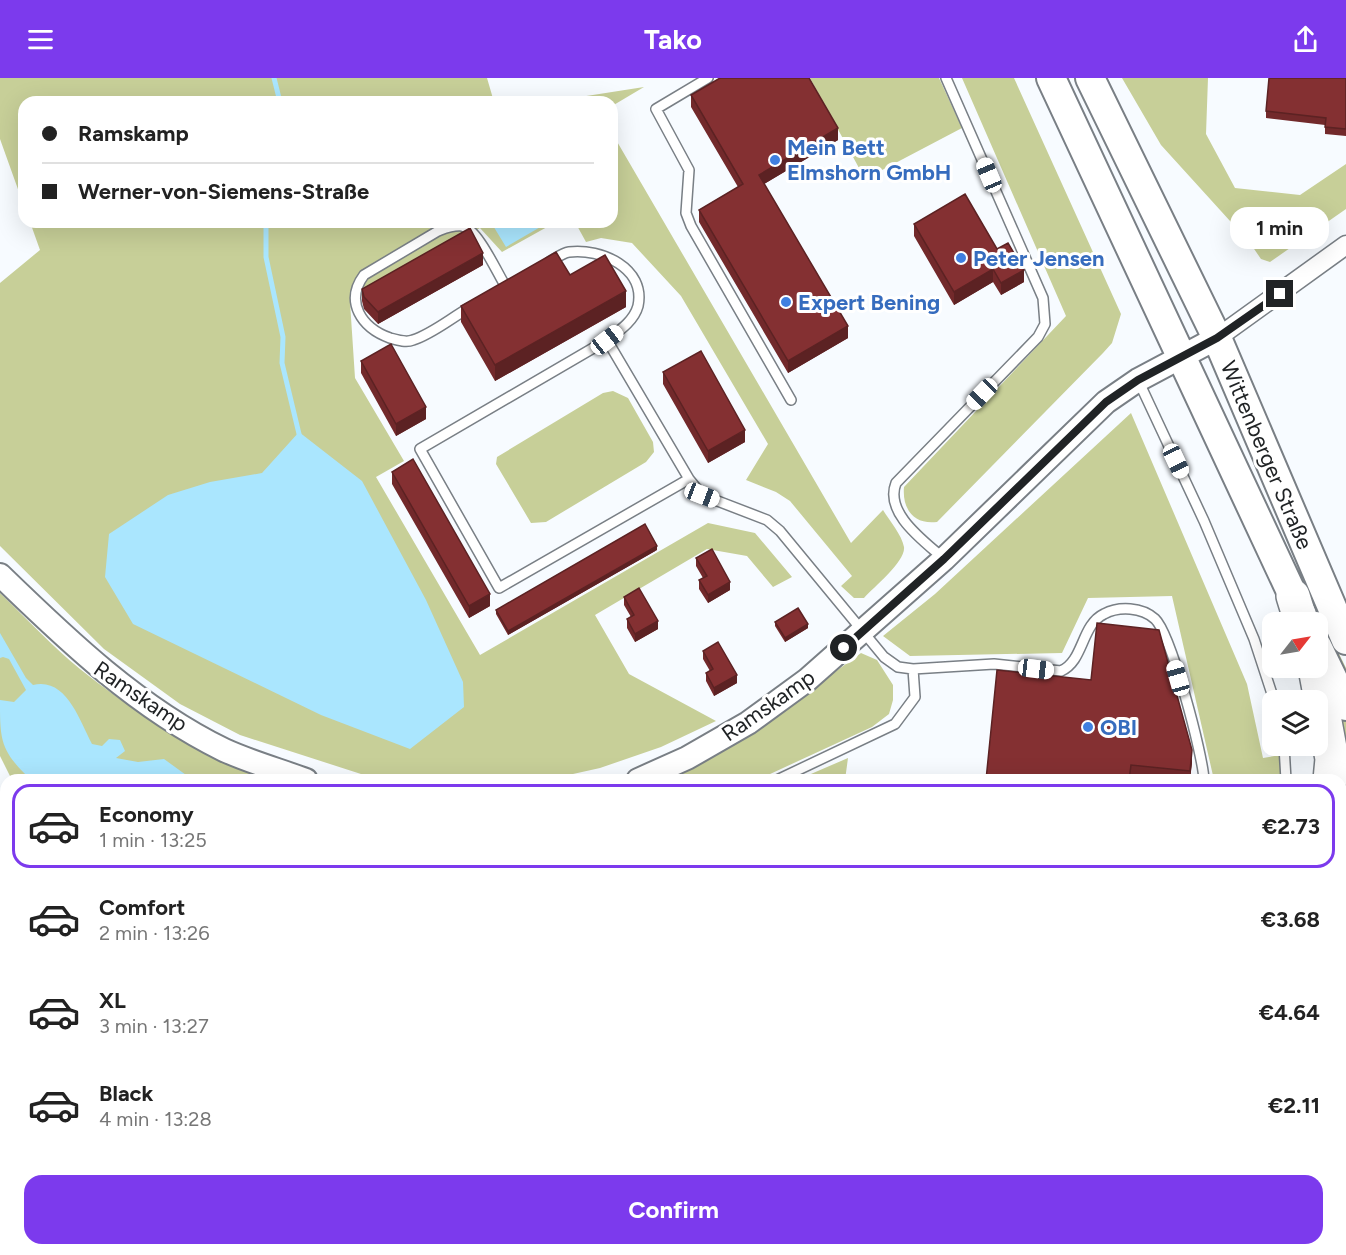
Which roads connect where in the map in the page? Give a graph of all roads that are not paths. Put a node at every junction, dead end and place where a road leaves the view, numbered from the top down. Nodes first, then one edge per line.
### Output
1 (708, 78) edge
2 (946, 78) edge
3 (1052, 78) edge
4 (1090, 78) edge
5 (446, 228) edge
6 (465, 228) edge
7 (1346, 245) edge
8 (536, 270) edge
9 (516, 281) edge
10 (506, 287) junction
11 (495, 293) edge
12 (474, 305) edge
13 (1217, 338) junction
14 (607, 340) junction
15 (1181, 357) junction
16 (1138, 380) junction
17 (791, 400) dead end
18 (689, 479) junction
19 (944, 559) junction
20 (0, 575) edge
21 (1299, 612) edge
22 (863, 631) junction
23 (1346, 640) edge
24 (913, 669) junction
25 (1328, 669) edge
26 (1317, 678) edge
27 (1271, 690) edge
28 (1346, 706) edge
29 (1285, 756) edge
30 (290, 774) edge
31 (651, 774) edge
32 (790, 774) edge
33 (1203, 774) edge
34 (1286, 774) edge
35 (1331, 774) edge

1 - 17 lane
2 - 19 lane
3 - 15 main road, Wittenberger Straße
4 - 13 main road, Wittenberger Straße
5 - 12 lane
6 - 10 lane
7 - 13 street
8 - 14 lane
9 - 10 lane
10 - 11 lane
13 - 15 street, Ramskamp
13 - 23 main road, Wittenberger Straße
14 - 18 lane
14 - 18 lane
15 - 16 street, Ramskamp
15 - 21 main road, Wittenberger Straße
16 - 19 street, Ramskamp
16 - 27 lane
18 - 22 lane
19 - 22 street, Ramskamp
20 - 30 street, Ramskamp
22 - 24 lane
22 - 31 street, Ramskamp
24 - 32 lane
24 - 33 lane
25 - 28 main road
26 - 35 highway
29 - 34 lane

